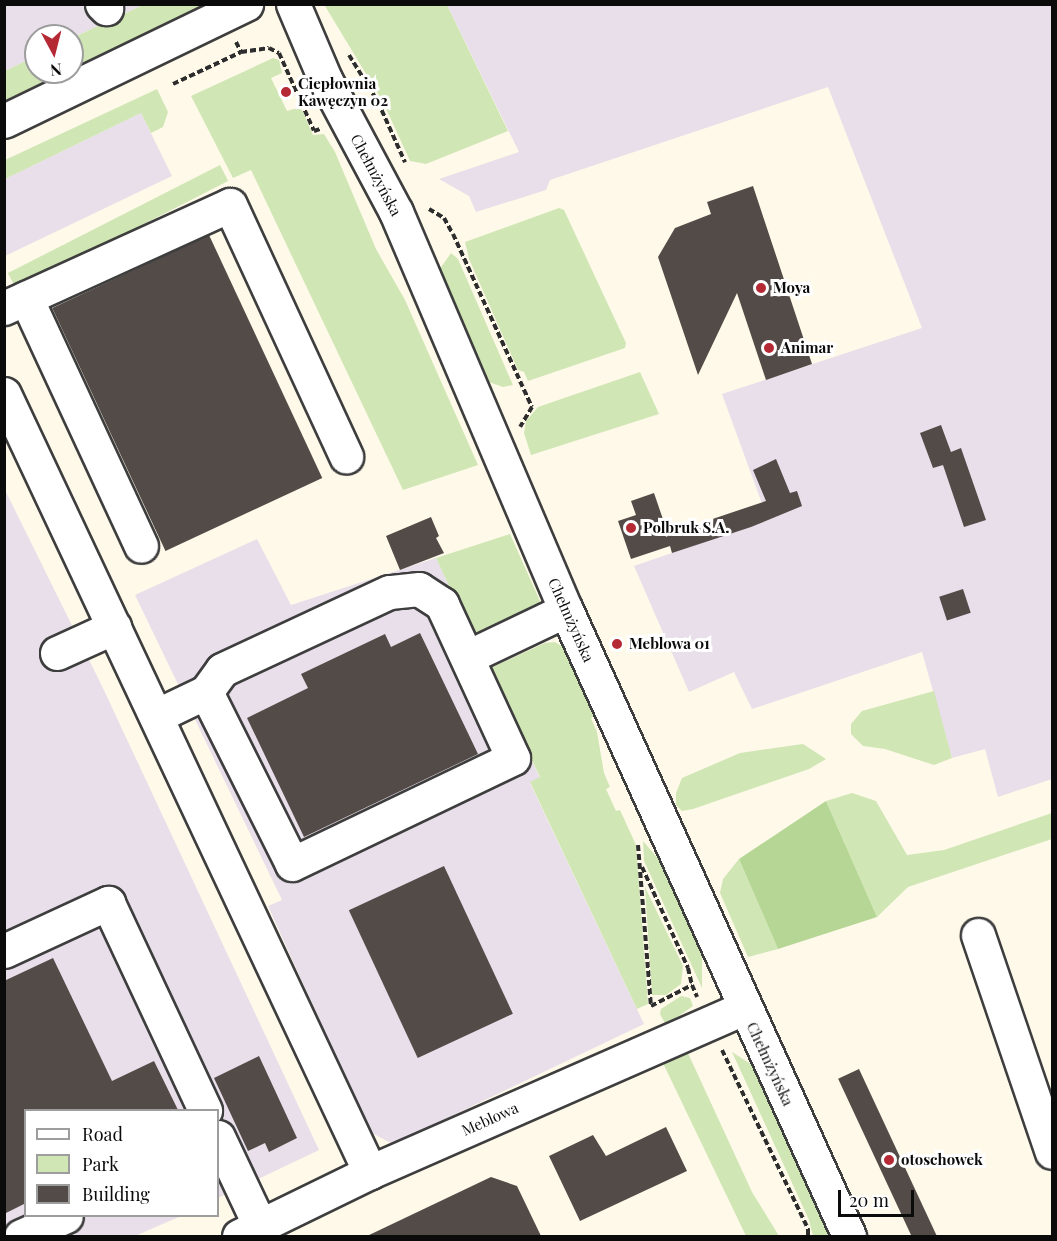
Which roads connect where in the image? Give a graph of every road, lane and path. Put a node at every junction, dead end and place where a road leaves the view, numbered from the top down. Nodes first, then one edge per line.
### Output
1 (293, 4) edge
2 (234, 10) edge
3 (242, 52) junction
4 (173, 84) dead end
5 (345, 117) junction
6 (4, 121) edge
7 (15, 303) edge
8 (6, 400) edge
9 (346, 456) dead end
10 (141, 546) dead end
11 (566, 610) junction
12 (114, 627) junction
13 (480, 651) dead end
14 (57, 653) dead end
15 (206, 692) junction
16 (156, 716) junction
17 (640, 864) dead end
18 (978, 935) dead end
19 (4, 951) edge
20 (692, 985) dead end
21 (744, 1008) junction
22 (205, 1109) edge
23 (219, 1144) edge
24 (1053, 1152) edge
25 (370, 1172) junction
26 (62, 1217) edge
27 (264, 1229) edge
28 (21, 1236) edge
29 (849, 1236) edge

1 - 5 street, Chełmżyńska
2 - 3 path
2 - 6 street
3 - 4 path
3 - 5 path
5 - 11 street, Chełmżyńska
7 - 9 street
7 - 10 street
8 - 12 street
11 - 13 street
11 - 21 street, Chełmżyńska
12 - 14 street
12 - 16 street
15 - 15 street
15 - 16 street
16 - 25 street
17 - 20 path
18 - 24 street
19 - 22 street
21 - 25 street, Meblowa
21 - 29 street, Chełmżyńska
23 - 27 street
25 - 27 street, Meblowa
26 - 28 street

